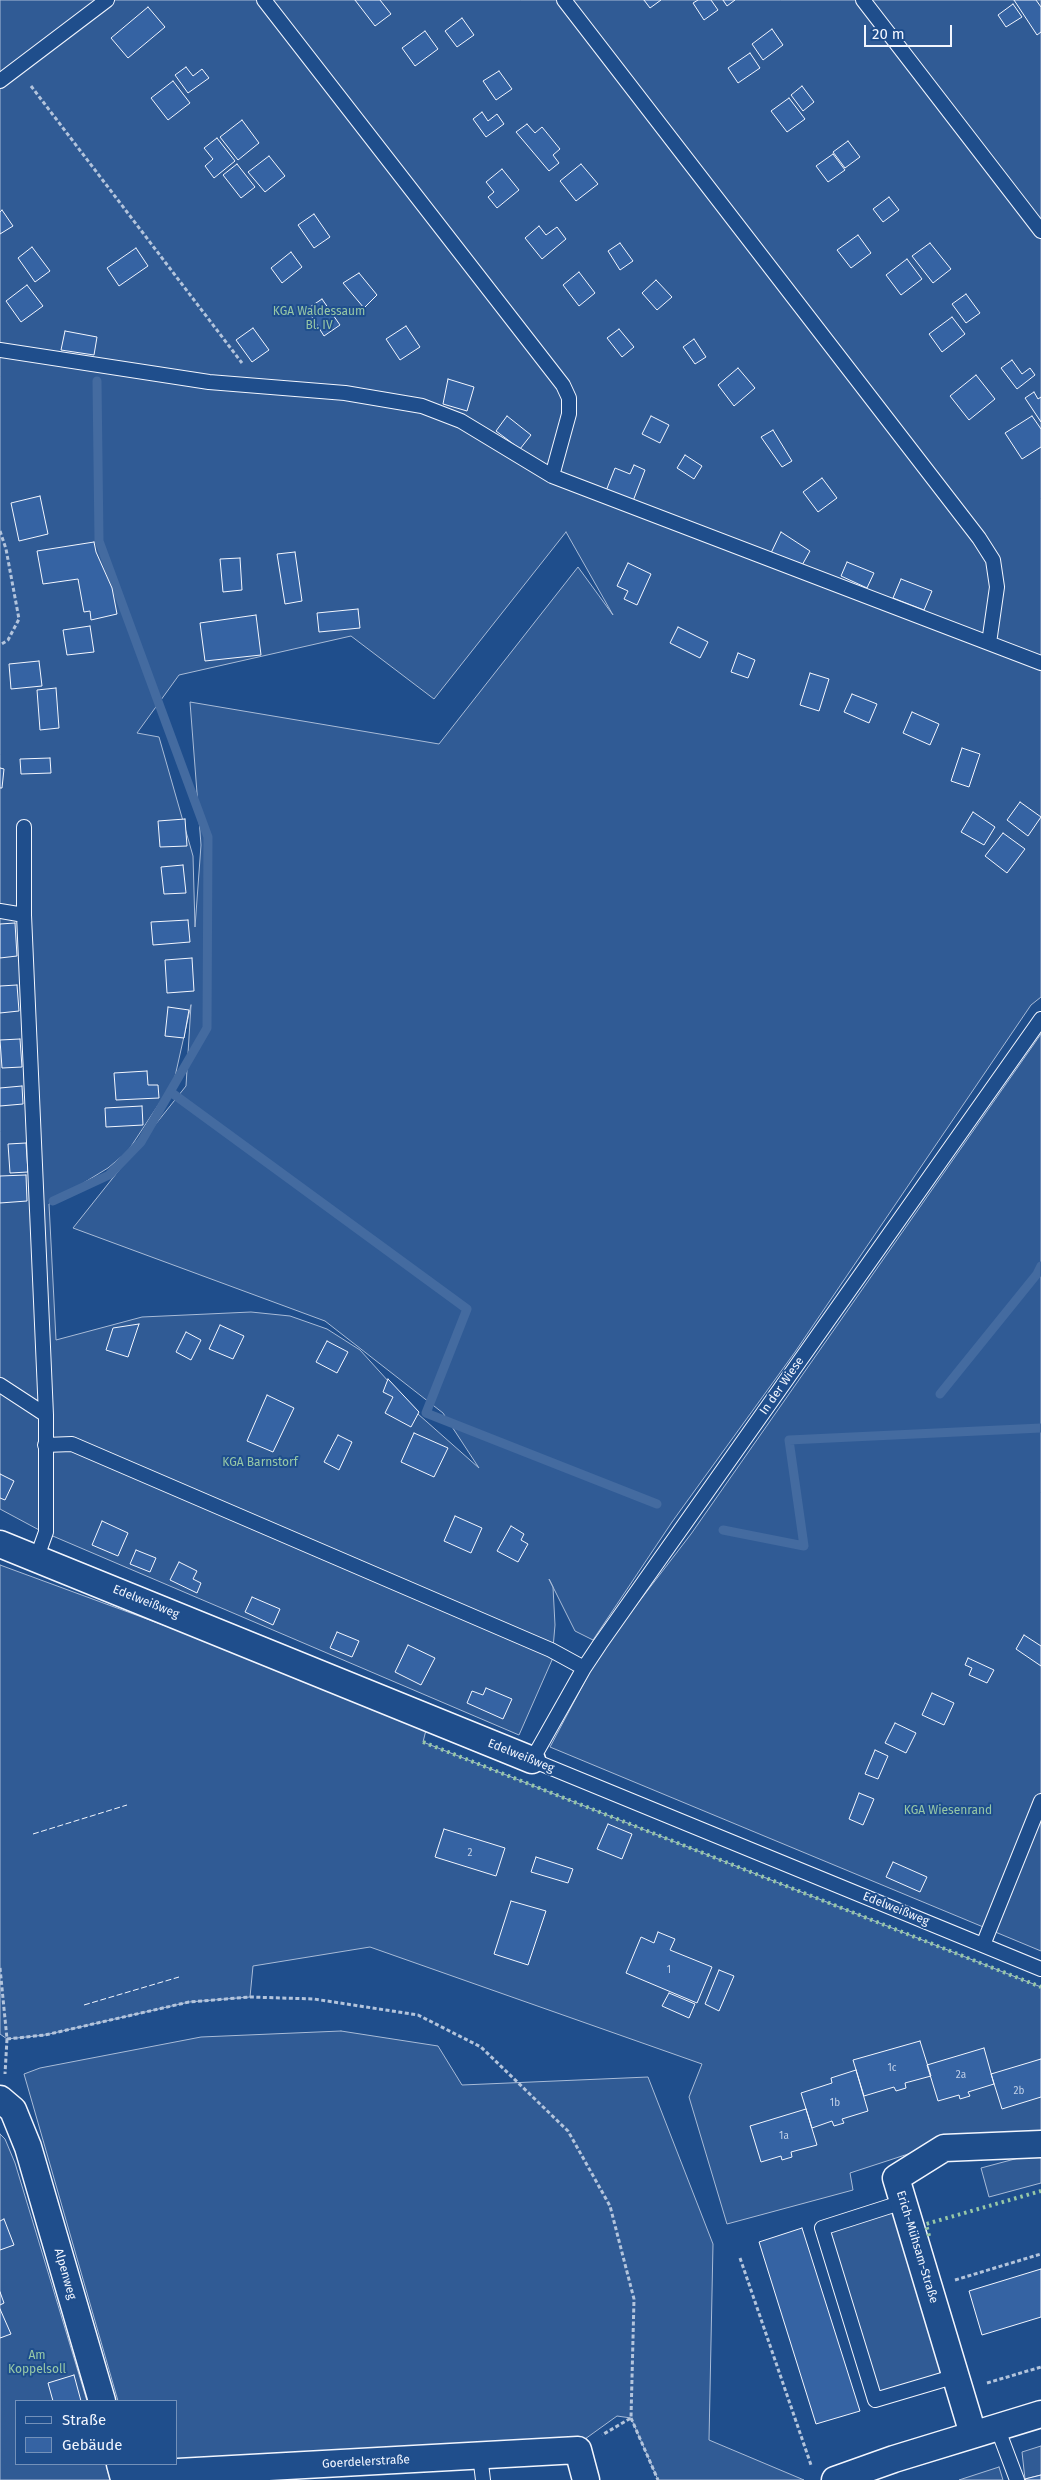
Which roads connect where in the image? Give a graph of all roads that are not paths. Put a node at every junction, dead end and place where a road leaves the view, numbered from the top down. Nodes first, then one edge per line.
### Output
1 (107, 0) edge
2 (264, 0) edge
3 (564, 0) edge
4 (863, 0) edge
5 (0, 82) edge
6 (1041, 231) edge
7 (0, 350) edge
8 (552, 476) junction
9 (989, 643) junction
10 (1041, 662) edge
11 (24, 827) dead end
12 (0, 911) edge
13 (24, 915) junction
14 (1041, 1019) edge
15 (0, 1385) edge
16 (46, 1415) junction
17 (45, 1445) junction
18 (0, 1544) edge
19 (37, 1557) junction
20 (584, 1668) junction
21 (532, 1760) junction
22 (1041, 1800) edge
23 (982, 1945) junction
24 (1041, 1969) edge
25 (2, 2089) edge
26 (1041, 2144) edge
27 (903, 2202) junction
28 (958, 2384) junction
29 (102, 2400) edge
30 (1041, 2414) edge
31 (985, 2430) junction
32 (482, 2468) edge
33 (121, 2469) edge
34 (824, 2475) edge
35 (186, 2476) edge
36 (586, 2480) edge
37 (1017, 2480) edge

1 - 5 lane
2 - 8 lane
3 - 9 lane
4 - 6 lane
7 - 8 lane
8 - 9 lane
9 - 10 lane
11 - 13 lane
12 - 13 lane
13 - 16 lane
14 - 20 lane, In der Wiese
15 - 16 lane
16 - 17 lane
17 - 19 lane
17 - 20 lane
18 - 19 street, Edelweißweg
19 - 21 street, Edelweißweg
20 - 21 lane, In der Wiese
21 - 23 lane, Edelweißweg
22 - 23 lane
23 - 24 lane, Edelweißweg
25 - 29 street, Alpenweg
26 - 27 street, Erich-Mühsam-Straße
27 - 28 street, Erich-Mühsam-Straße
27 - 28 lane
28 - 31 street, Erich-Mühsam-Straße
30 - 31 street
31 - 34 street
31 - 37 lane
32 - 35 street, Goerdelerstraße
32 - 36 street, Goerdelerstraße
33 - 35 street, Goerdelerstraße

